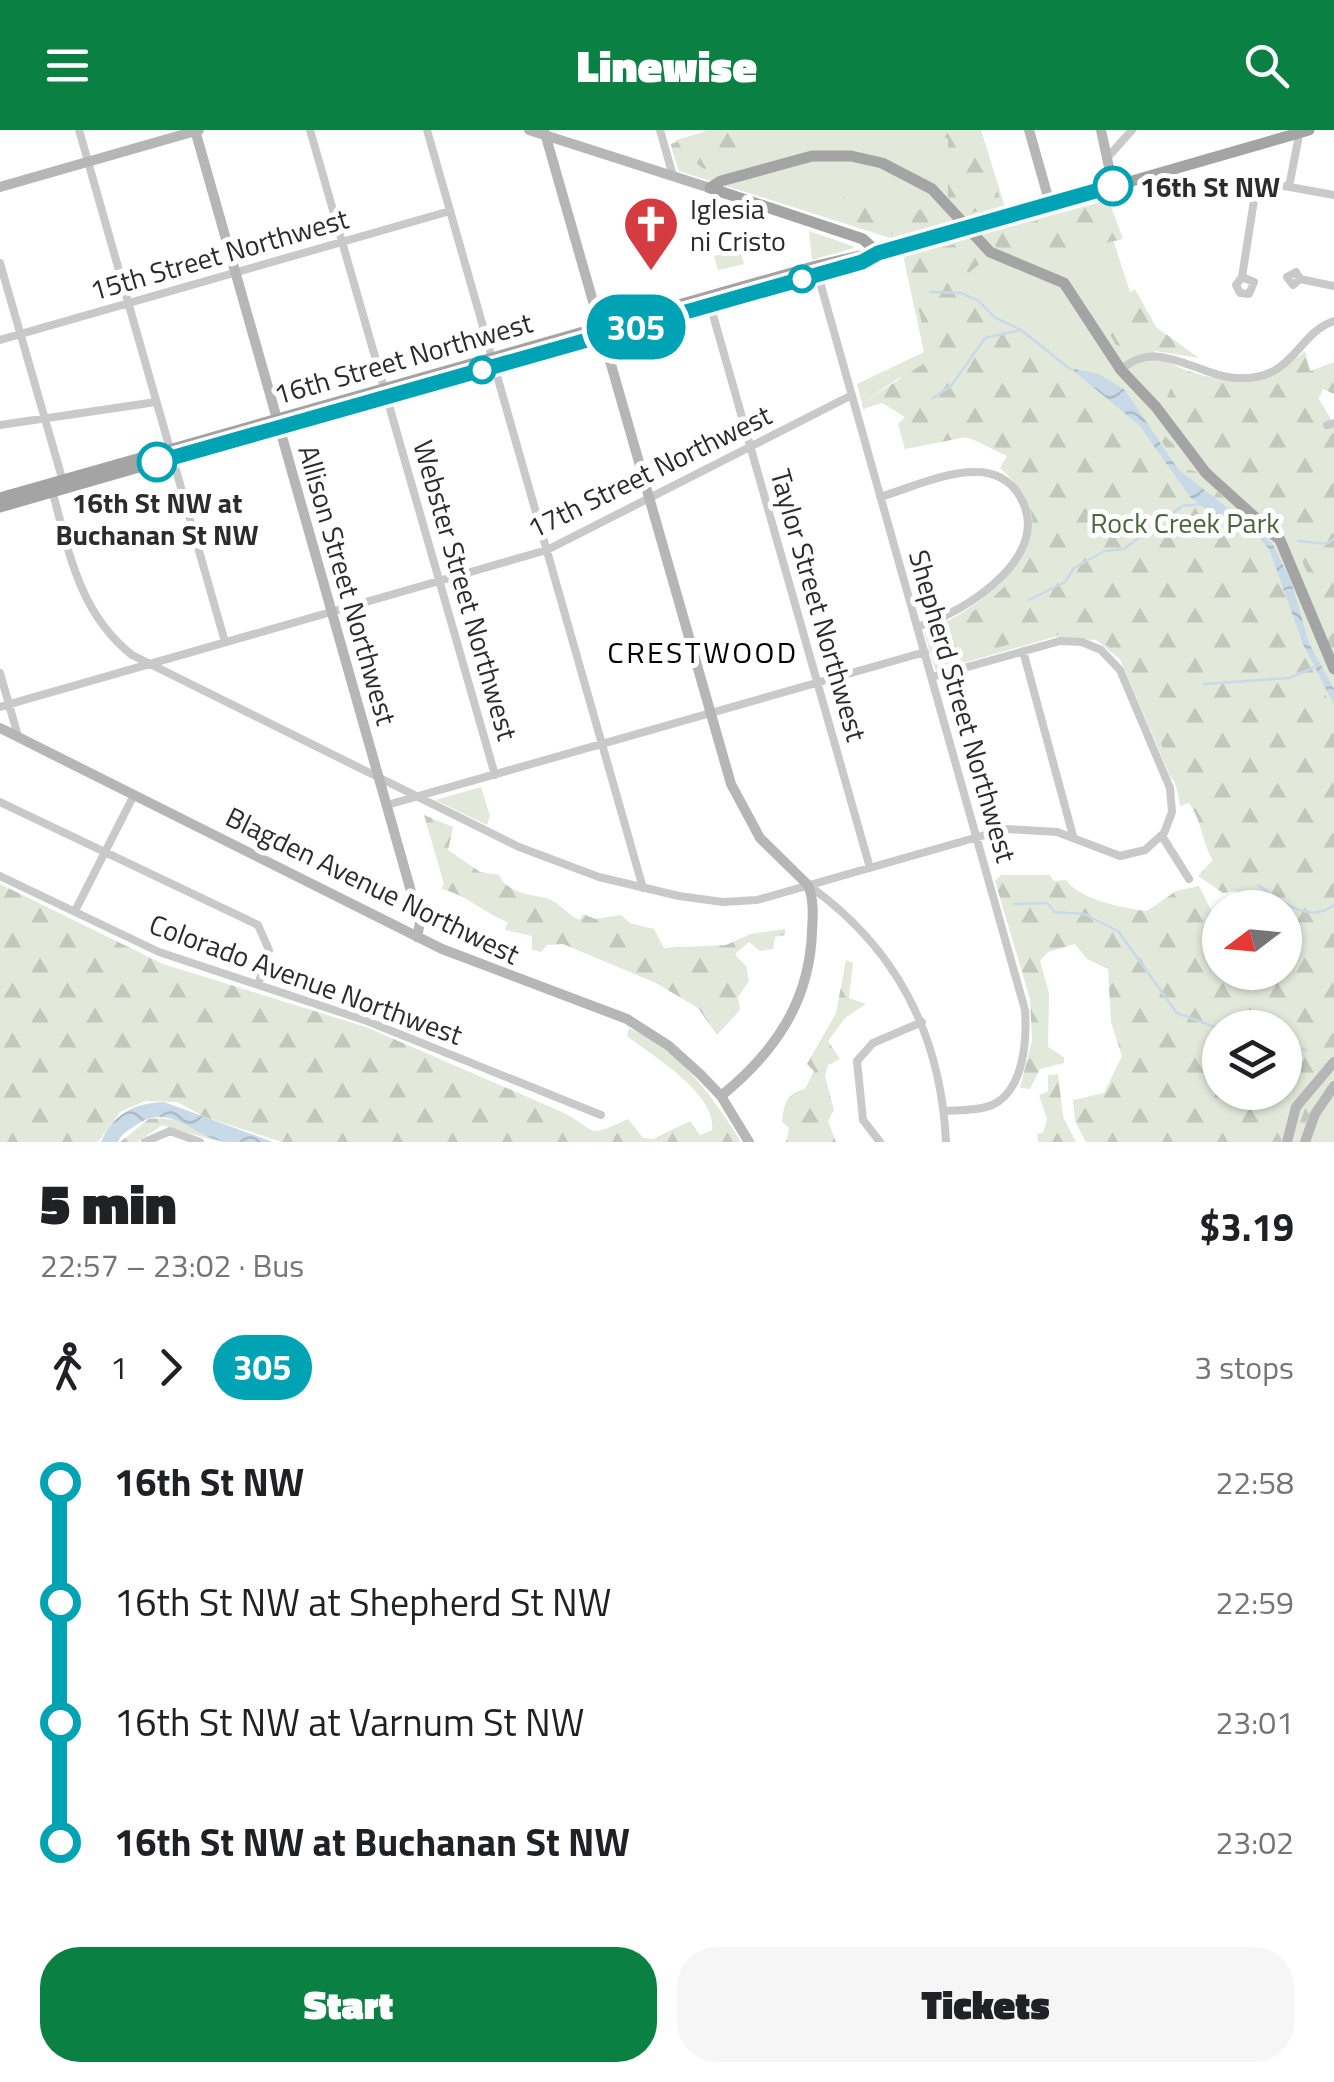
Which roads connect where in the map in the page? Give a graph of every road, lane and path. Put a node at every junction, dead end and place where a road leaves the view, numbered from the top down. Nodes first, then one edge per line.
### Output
1 (78, 130) edge
2 (196, 130) edge
3 (310, 130) edge
4 (428, 130) edge
5 (529, 130) edge
6 (660, 130) edge
7 (1029, 130) edge
8 (1102, 130) edge
9 (1132, 130) edge
10 (1303, 131) edge
11 (544, 133) edge
12 (1107, 158) junction
13 (88, 162) junction
14 (740, 175) junction
15 (673, 176) junction
16 (1113, 186) junction
17 (0, 187) edge
18 (1289, 187) junction
19 (710, 188) junction
20 (1334, 195) edge
21 (740, 199) junction
22 (1050, 204) junction
23 (450, 211) junction
24 (342, 242) junction
25 (878, 253) junction
26 (0, 263) edge
27 (817, 270) junction
28 (236, 272) junction
29 (1242, 277) dead end
30 (1300, 280) dead end
31 (1334, 286) edge
32 (709, 301) junction
33 (128, 304) junction
34 (1334, 321) edge
35 (601, 332) junction
36 (20, 334) junction
37 (0, 340) edge
38 (494, 362) junction
39 (1121, 370) junction
40 (386, 393) junction
41 (852, 395) junction
42 (156, 402) junction
43 (44, 418) junction
44 (279, 423) junction
45 (0, 425) edge
46 (750, 447) junction
47 (171, 454) junction
48 (58, 486) junction
49 (880, 496) junction
50 (0, 498) edge
51 (649, 499) junction
52 (0, 508) edge
53 (547, 550) junction
54 (440, 581) junction
55 (332, 612) junction
56 (918, 627) junction
57 (225, 642) junction
58 (1023, 651) junction
59 (925, 652) junction
60 (148, 664) junction
61 (1334, 668) edge
62 (0, 673) edge
63 (932, 677) junction
64 (818, 684) junction
65 (4, 706) edge
66 (710, 714) junction
67 (0, 728) edge
68 (18, 737) junction
69 (603, 744) junction
70 (495, 775) junction
71 (380, 780) junction
72 (134, 795) junction
73 (415, 798) junction
74 (0, 802) edge
75 (387, 806) junction
76 (977, 836) junction
77 (1072, 836) junction
78 (1162, 836) junction
79 (104, 853) junction
80 (870, 868) junction
81 (0, 876) edge
82 (1189, 879) dead end
83 (808, 885) junction
84 (643, 888) junction
85 (75, 911) junction
86 (417, 936) junction
87 (258, 985) junction
88 (922, 1022) junction
89 (1334, 1062) edge
90 (1334, 1086) edge
91 (721, 1096) junction
92 (944, 1112) junction
93 (600, 1116) dead end
94 (146, 1142) edge
95 (200, 1142) edge
96 (749, 1142) edge
97 (880, 1142) edge
98 (946, 1142) edge
99 (1287, 1142) edge
100 (1305, 1142) edge

1 - 13 street
2 - 13 street
2 - 28 street, Allison Street Northwest
3 - 24 street, Webster Street Northwest
4 - 23 street
5 - 11 street
6 - 15 street
7 - 22 street
8 - 12 street
9 - 12 street
10 - 16 main road, 16th Street Northwest
10 - 18 street
11 - 15 street
11 - 35 street
12 - 16 street
13 - 17 street
13 - 33 street
14 - 19 main road
14 - 21 main road
14 - 39 main road
15 - 19 street
16 - 22 main road, 16th Street Northwest
18 - 20 street
18 - 29 street
19 - 21 main road
21 - 25 main road
22 - 25 main road, 16th Street Northwest
23 - 24 street, 15th Street Northwest
23 - 38 street
24 - 28 street, 15th Street Northwest
24 - 40 street, Webster Street Northwest
25 - 27 main road, 16th Street Northwest
26 - 36 street
27 - 32 main road, 16th Street Northwest
27 - 41 street, Shepherd Street Northwest
28 - 33 street, 15th Street Northwest
28 - 44 street, Allison Street Northwest
30 - 31 street
32 - 35 main road, 16th Street Northwest
32 - 46 street, Taylor Street Northwest
33 - 36 street, 15th Street Northwest
33 - 42 street
34 - 39 street
35 - 38 main road, 16th Street Northwest
35 - 51 street
36 - 37 street, 15th Street Northwest
36 - 43 street
38 - 40 main road, 16th Street Northwest
38 - 53 street
39 - 61 main road
40 - 44 main road, 16th Street Northwest
40 - 54 street, Webster Street Northwest
41 - 46 street, 17th Street Northwest
41 - 49 street, Shepherd Street Northwest
42 - 43 street
42 - 47 street
43 - 45 street
43 - 48 street
44 - 47 main road, 16th Street Northwest
44 - 55 street, Allison Street Northwest
46 - 51 street, 17th Street Northwest
46 - 64 street, Taylor Street Northwest
47 - 48 main road, 16th Street Northwest
47 - 57 street
48 - 50 main road, 16th Street Northwest
48 - 52 main road, 16th Street Northwest
48 - 60 street
49 - 56 street, Shepherd Street Northwest
49 - 56 street
51 - 53 street, 17th Street Northwest
51 - 66 street
53 - 54 street, 17th Street Northwest
53 - 69 street
54 - 55 street, 17th Street Northwest
54 - 70 street, Webster Street Northwest
55 - 57 street, 17th Street Northwest
55 - 71 street, Allison Street Northwest
56 - 59 street, Shepherd Street Northwest
57 - 60 street, 17th Street Northwest
58 - 63 street
58 - 77 street
58 - 78 street
59 - 63 street, Shepherd Street Northwest
59 - 64 street
60 - 65 street, 17th Street Northwest
60 - 71 street
62 - 65 street
63 - 76 street, Shepherd Street Northwest
64 - 66 street
64 - 80 street, Taylor Street Northwest
65 - 68 street
66 - 69 street
66 - 83 street
67 - 68 street, Blagden Avenue Northwest
68 - 72 street, Blagden Avenue Northwest
69 - 70 street
69 - 84 street
70 - 73 street
71 - 73 street
71 - 75 street, Allison Street Northwest
72 - 79 street
72 - 86 street, Blagden Avenue Northwest
73 - 75 street
73 - 84 street
74 - 79 street
75 - 86 street, Allison Street Northwest
76 - 77 street
76 - 80 street
76 - 92 street, Shepherd Street Northwest
77 - 78 street
78 - 82 street
79 - 85 street
79 - 87 street
80 - 83 street
81 - 85 street, Colorado Avenue Northwest
83 - 84 street
83 - 88 street
83 - 91 street
85 - 87 street, Colorado Avenue Northwest
86 - 91 street, Blagden Avenue Northwest
87 - 93 street, Colorado Avenue Northwest
88 - 92 street
88 - 97 street
89 - 99 street
90 - 100 street
91 - 96 street, Blagden Avenue Northwest
92 - 98 street
94 - 95 street

